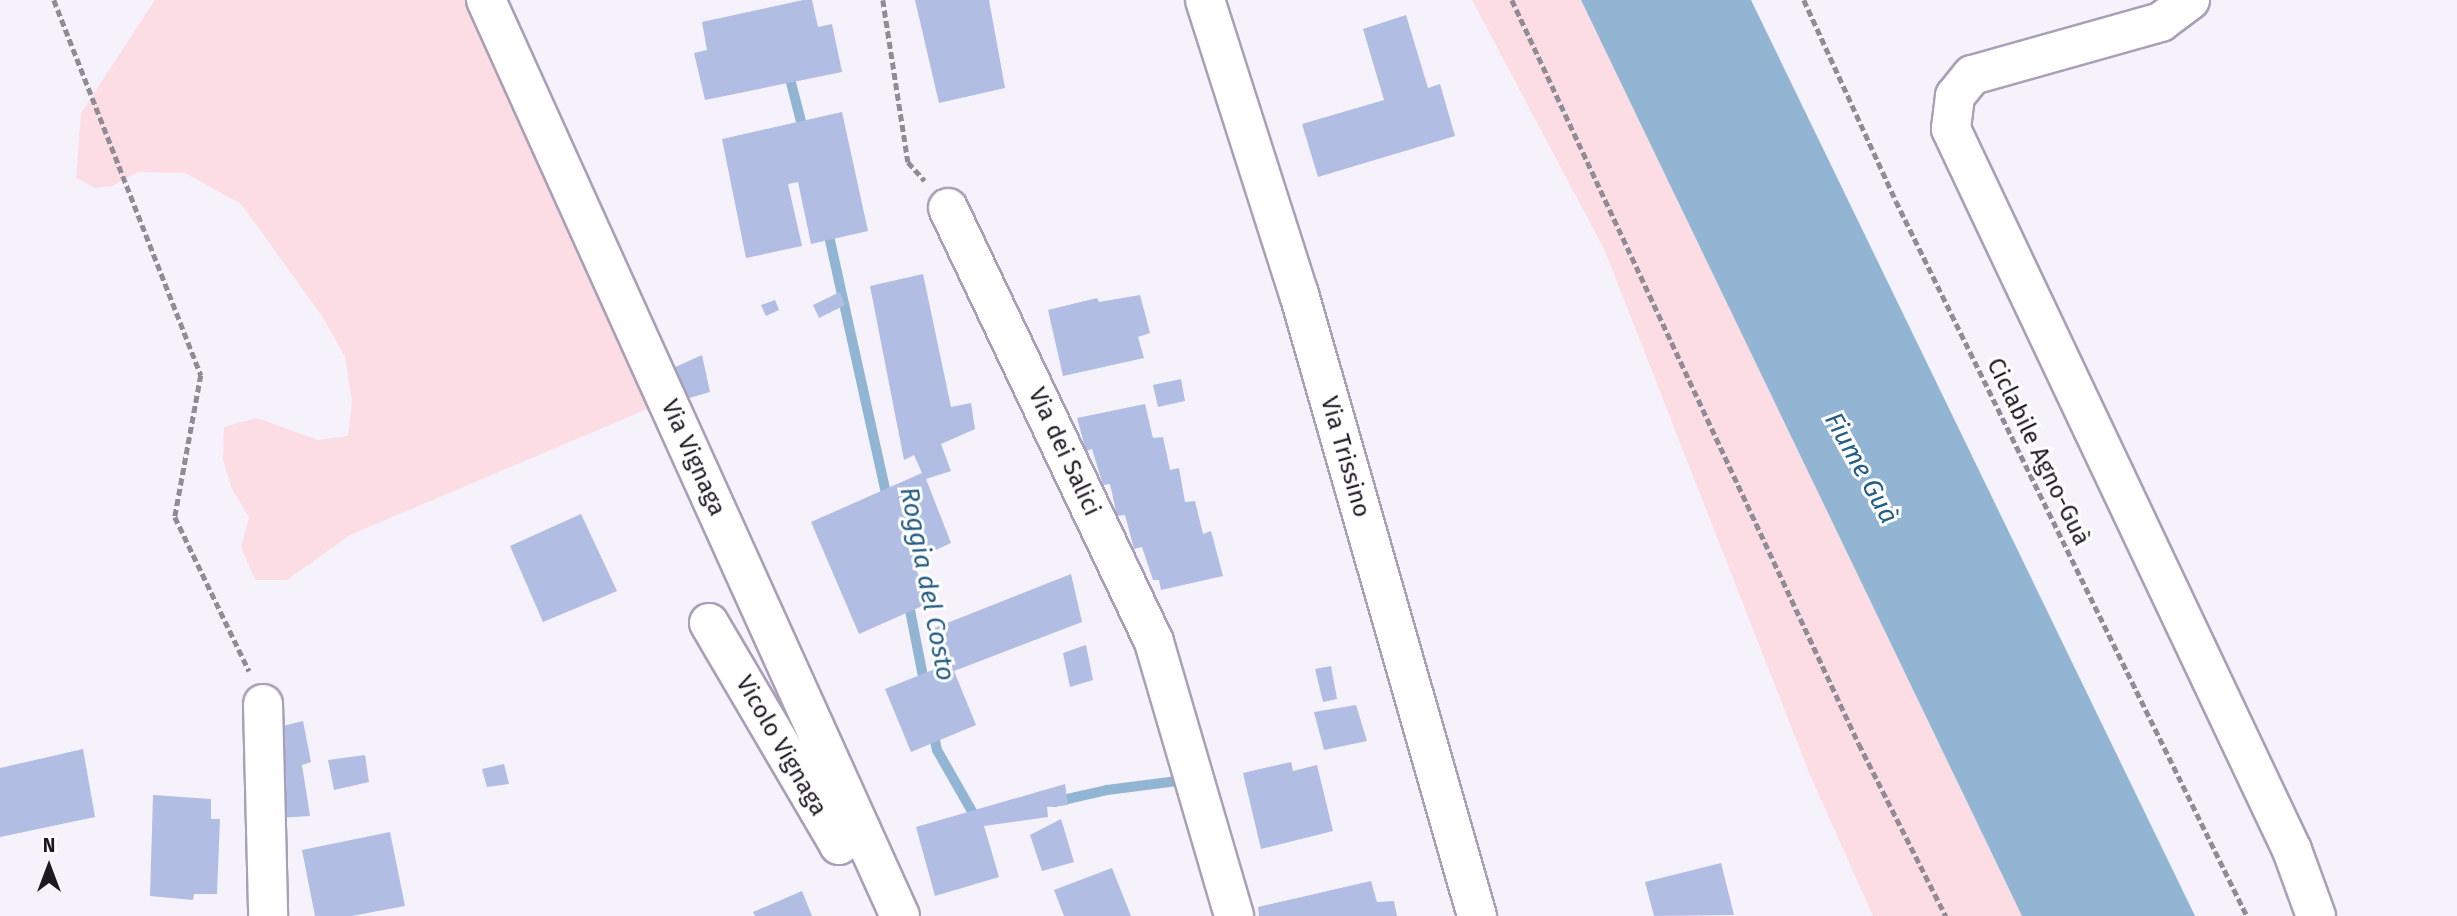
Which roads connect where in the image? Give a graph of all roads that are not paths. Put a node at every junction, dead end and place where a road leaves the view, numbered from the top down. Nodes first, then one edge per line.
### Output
1 (486, 0) edge
2 (1205, 0) edge
3 (2190, 0) edge
4 (948, 208) road end
5 (709, 623) dead end
6 (263, 704) road end
7 (861, 830) junction
8 (268, 916) edge
9 (900, 916) edge
10 (1234, 916) edge
11 (1477, 916) edge
12 (2316, 916) edge

1 - 7 street, Via Vignaga
2 - 11 street, Via Trissino
3 - 12 street
4 - 10 street, Via dei Salici
5 - 7 street, Vicolo Vignaga
6 - 8 street
7 - 9 street, Via Vignaga

